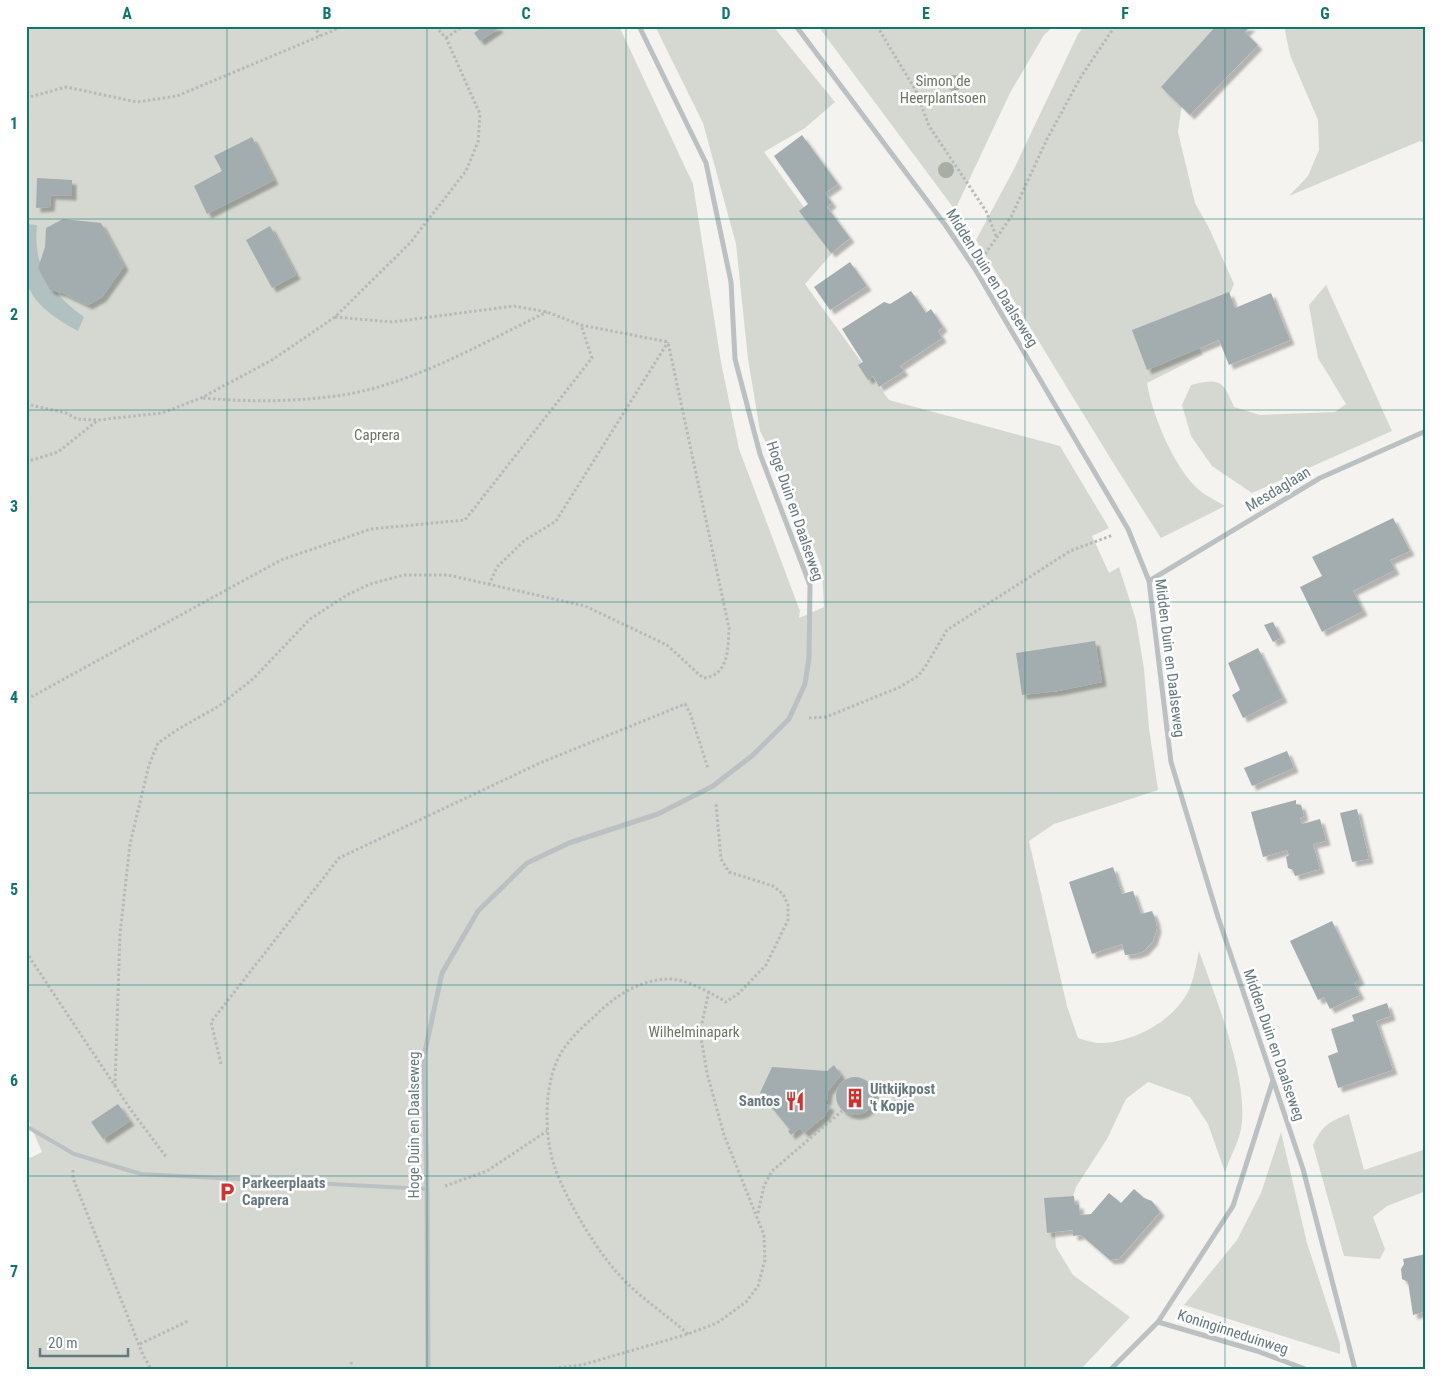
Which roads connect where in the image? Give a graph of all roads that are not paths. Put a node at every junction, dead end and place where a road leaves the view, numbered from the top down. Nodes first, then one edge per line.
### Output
1 (639, 26) edge
2 (796, 26) edge
3 (1426, 431) edge
4 (1149, 580) junction
5 (1273, 1080) junction
6 (26, 1126) edge
7 (428, 1189) junction
8 (1158, 1322) junction
9 (428, 1369) edge
10 (1111, 1369) edge
11 (1305, 1369) edge
12 (1355, 1369) edge

1 - 7 street, Hoge Duin en Daalseweg
2 - 4 street, Midden Duin en Daalseweg
3 - 4 street, Mesdaglaan
4 - 5 street, Midden Duin en Daalseweg
5 - 8 street
5 - 12 street, Midden Duin en Daalseweg
6 - 7 lane
7 - 9 street, Hoge Duin en Daalseweg
8 - 10 street, Koninginneduinweg
8 - 11 street, Koninginneduinweg

